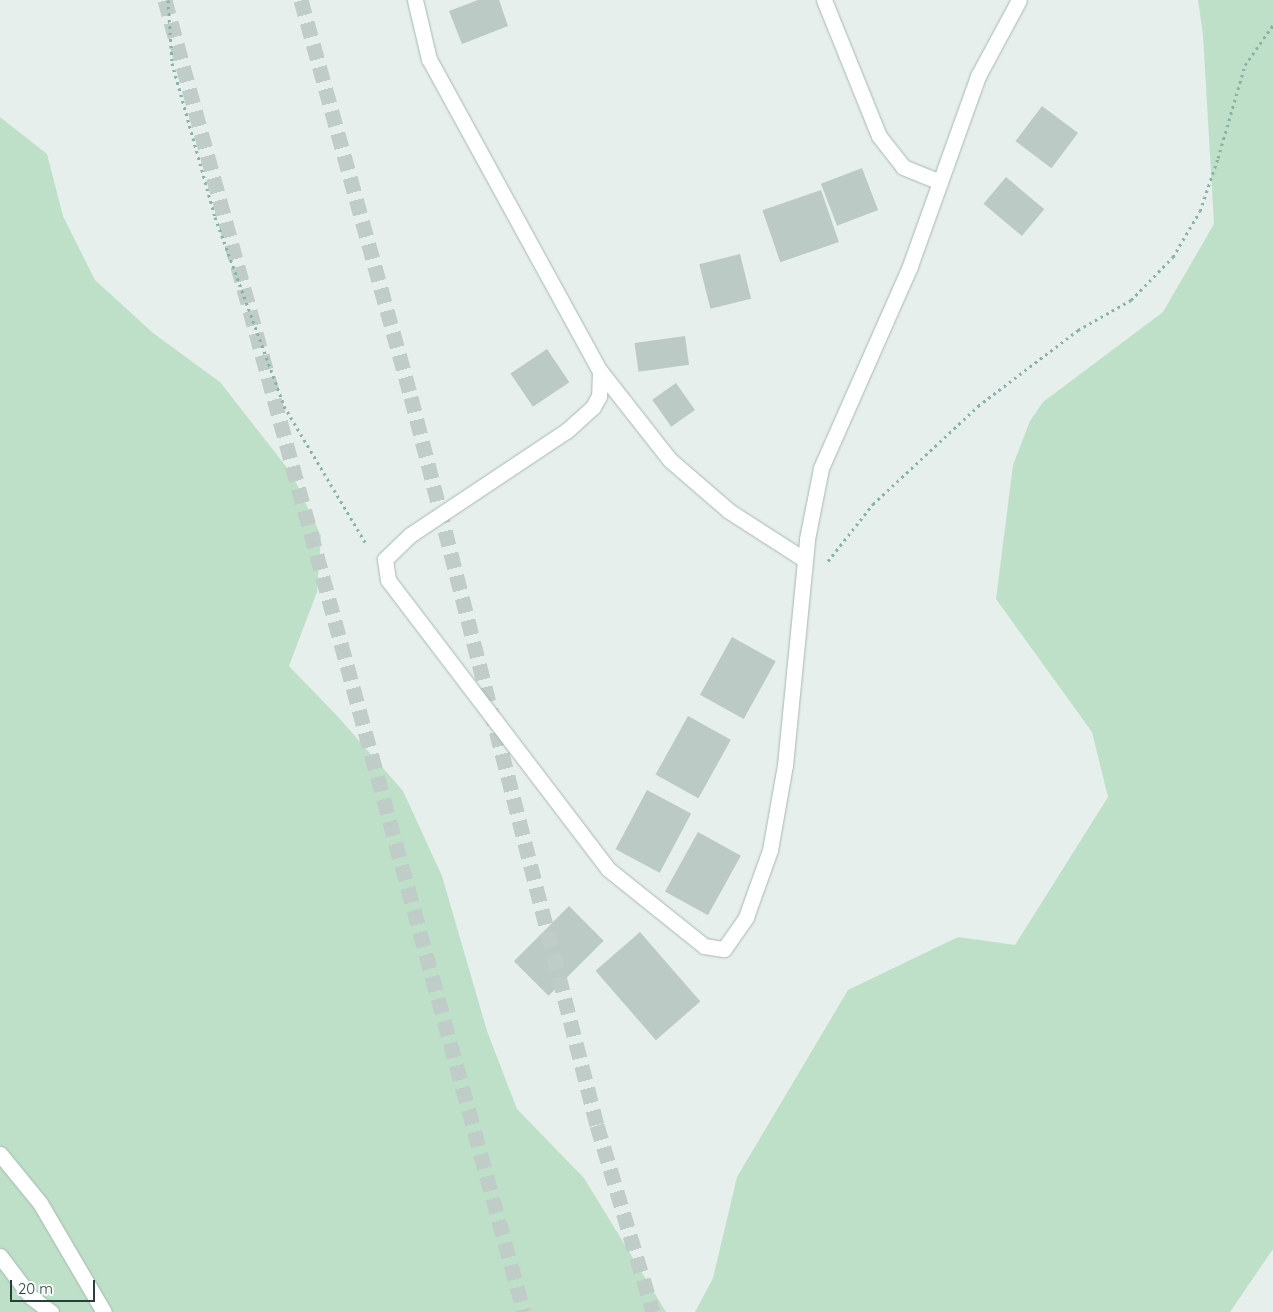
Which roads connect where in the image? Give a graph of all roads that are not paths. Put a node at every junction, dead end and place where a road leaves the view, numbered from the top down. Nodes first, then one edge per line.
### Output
1 (415, 0) edge
2 (824, 0) edge
3 (1020, 0) edge
4 (940, 182) junction
5 (600, 371) junction
6 (805, 560) junction
7 (0, 1154) edge
8 (0, 1256) edge
9 (51, 1312) edge
10 (104, 1312) edge

1 - 5 street
2 - 4 street
3 - 4 street
4 - 6 street
5 - 6 street
5 - 6 street
7 - 10 street
8 - 9 street

